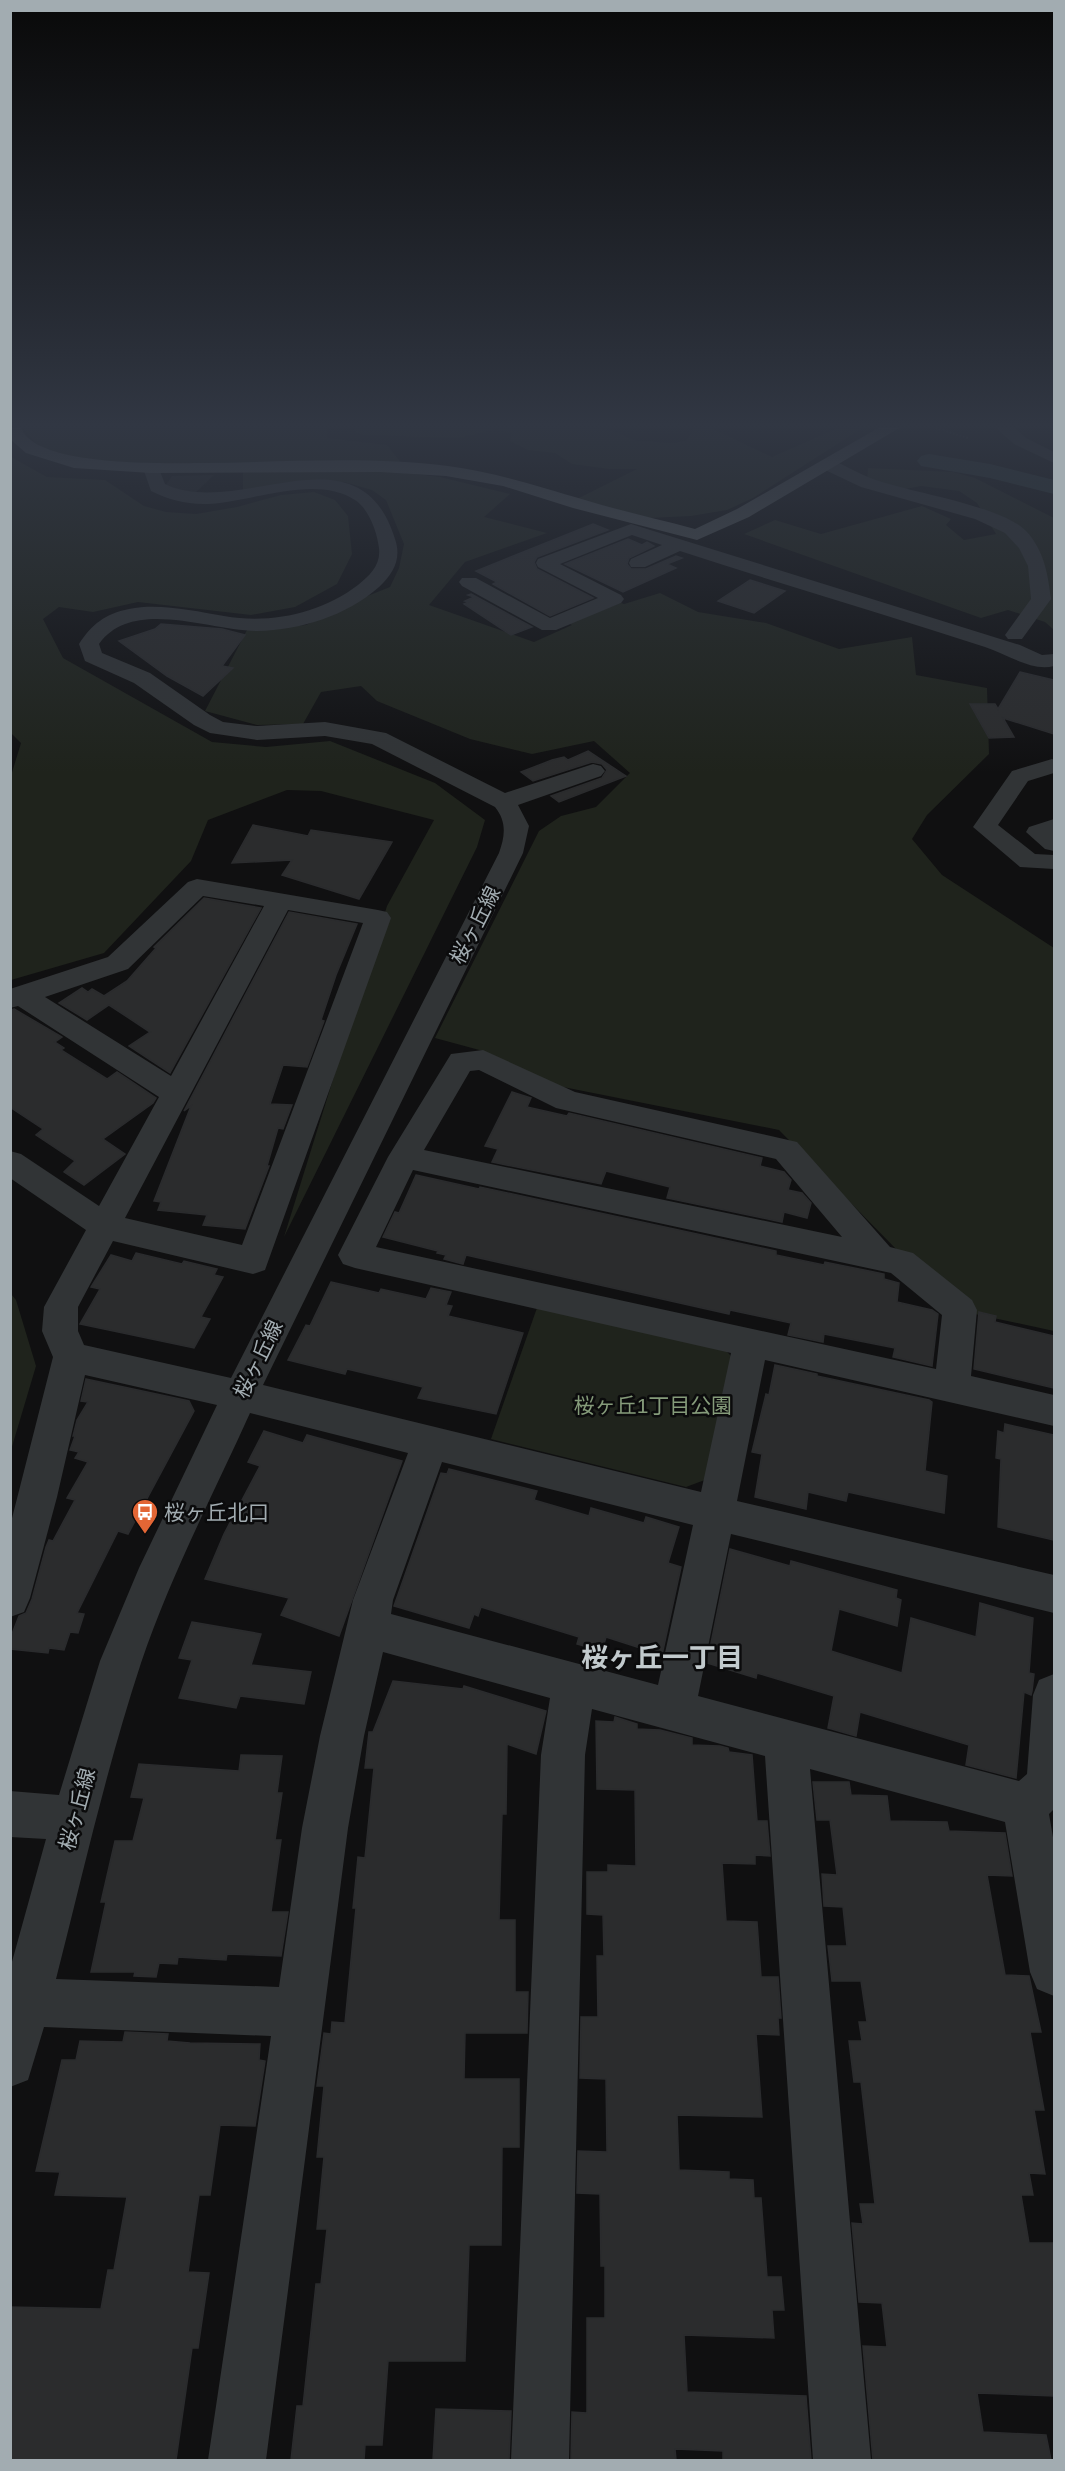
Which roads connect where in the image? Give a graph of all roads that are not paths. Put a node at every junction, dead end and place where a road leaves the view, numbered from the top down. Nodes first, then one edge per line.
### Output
1 (388, 542) edge
2 (597, 542) edge
3 (669, 542) edge
4 (722, 542) edge
5 (1024, 542) edge
6 (677, 545) junction
7 (638, 563) dead end
8 (469, 582) dead end
9 (1015, 635) junction
10 (1054, 646) edge
11 (1054, 660) edge
12 (1053, 756) edge
13 (592, 771) dead end
14 (503, 802) junction
15 (1054, 826) edge
16 (1054, 844) edge
17 (1054, 862) edge
18 (280, 901) junction
19 (16, 997) edge
20 (176, 1093) junction
21 (404, 1157) junction
22 (10, 1162) edge
23 (104, 1226) junction
24 (879, 1257) junction
25 (751, 1343) junction
26 (71, 1358) junction
27 (952, 1387) junction
28 (240, 1395) junction
29 (1054, 1410) edge
30 (431, 1441) junction
31 (716, 1513) junction
32 (1054, 1594) edge
33 (10, 1598) edge
34 (368, 1628) junction
35 (574, 1683) junction
36 (1054, 1695) edge
37 (675, 1710) junction
38 (786, 1740) junction
39 (1025, 1805) junction
40 (10, 1814) edge
41 (74, 1818) junction
42 (1054, 1972) edge
43 (26, 2002) junction
44 (299, 2012) junction
45 (10, 2062) edge
46 (237, 2460) edge
47 (540, 2460) edge
48 (842, 2460) edge

1 - 14 street
2 - 8 street
3 - 6 street
4 - 9 street
5 - 9 street
6 - 7 street
6 - 11 street
9 - 10 street
12 - 17 street
13 - 14 street
14 - 28 street, 桜ヶ丘線
15 - 16 street
18 - 19 street
18 - 20 street
18 - 23 street
19 - 20 street
20 - 23 street
21 - 24 street
21 - 24 street
21 - 25 street
22 - 23 street
23 - 26 street
24 - 27 street
25 - 27 street
25 - 31 street
26 - 28 street
26 - 33 street
27 - 29 street
28 - 30 street
28 - 41 street, 桜ヶ丘線
30 - 31 street
30 - 34 street
31 - 32 street
31 - 37 street
34 - 35 street
34 - 44 street
35 - 37 street
35 - 47 street
36 - 39 street
37 - 38 street
38 - 39 street
38 - 48 street
39 - 42 street
40 - 41 street
41 - 43 street, 桜ヶ丘線
43 - 44 street
43 - 45 street, 桜ヶ丘線
44 - 46 street

